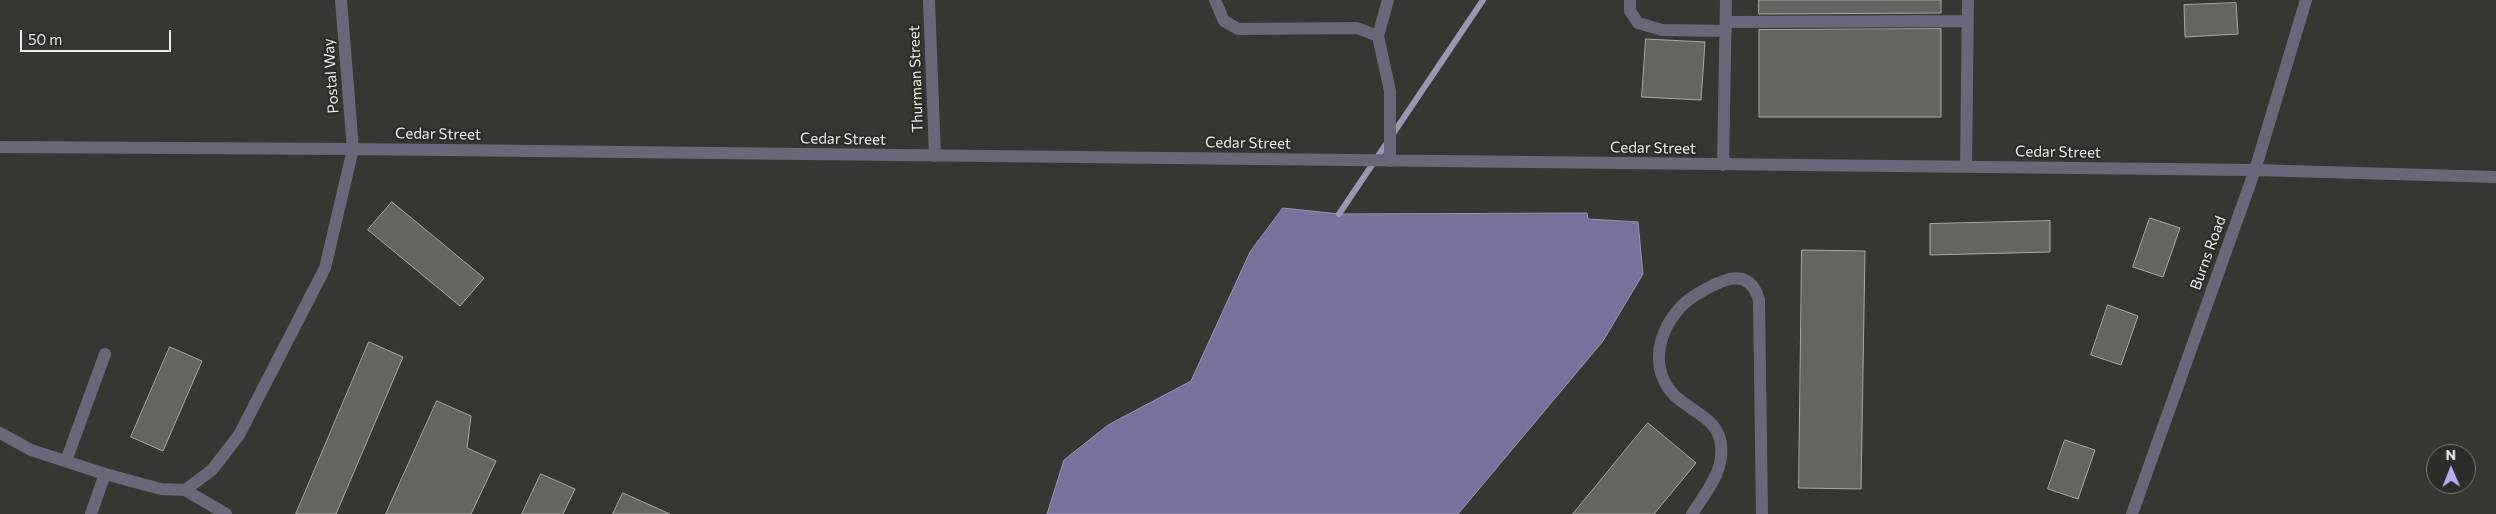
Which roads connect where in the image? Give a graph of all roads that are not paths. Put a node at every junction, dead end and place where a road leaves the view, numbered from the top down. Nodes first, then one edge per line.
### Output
1 (341, 0) edge
2 (929, 0) edge
3 (1215, 0) edge
4 (1388, 0) edge
5 (1630, 0) edge
6 (1726, 0) edge
7 (1968, 0) edge
8 (2306, 0) edge
9 (1968, 21) junction
10 (1726, 26) junction
11 (1378, 36) junction
12 (0, 147) edge
13 (353, 149) junction
14 (935, 156) junction
15 (1390, 161) junction
16 (1723, 165) junction
17 (1966, 167) junction
18 (2256, 170) junction
19 (2496, 177) edge
20 (105, 354) dead end
21 (0, 434) edge
22 (66, 460) junction
23 (105, 474) junction
24 (185, 490) junction
25 (91, 514) edge
26 (226, 514) edge
27 (1692, 514) edge
28 (1762, 514) edge
29 (2132, 514) edge

1 - 13 street, Postal Way
2 - 14 street, Thurman Street
3 - 11 street
4 - 11 street
5 - 10 street
6 - 10 street
7 - 9 street
8 - 18 street, Burns Road
9 - 10 street
9 - 17 street
10 - 16 street
11 - 15 street
12 - 13 street, Cedar Street
13 - 14 street, Cedar Street
13 - 24 street, Postal Way
14 - 15 street, Cedar Street
15 - 16 street, Cedar Street
16 - 17 street, Cedar Street
17 - 18 street, Cedar Street
18 - 19 street, Cedar Street
18 - 29 street, Burns Road
20 - 22 street
21 - 22 street
22 - 23 street
23 - 24 street
23 - 25 street
24 - 26 street
27 - 28 street

